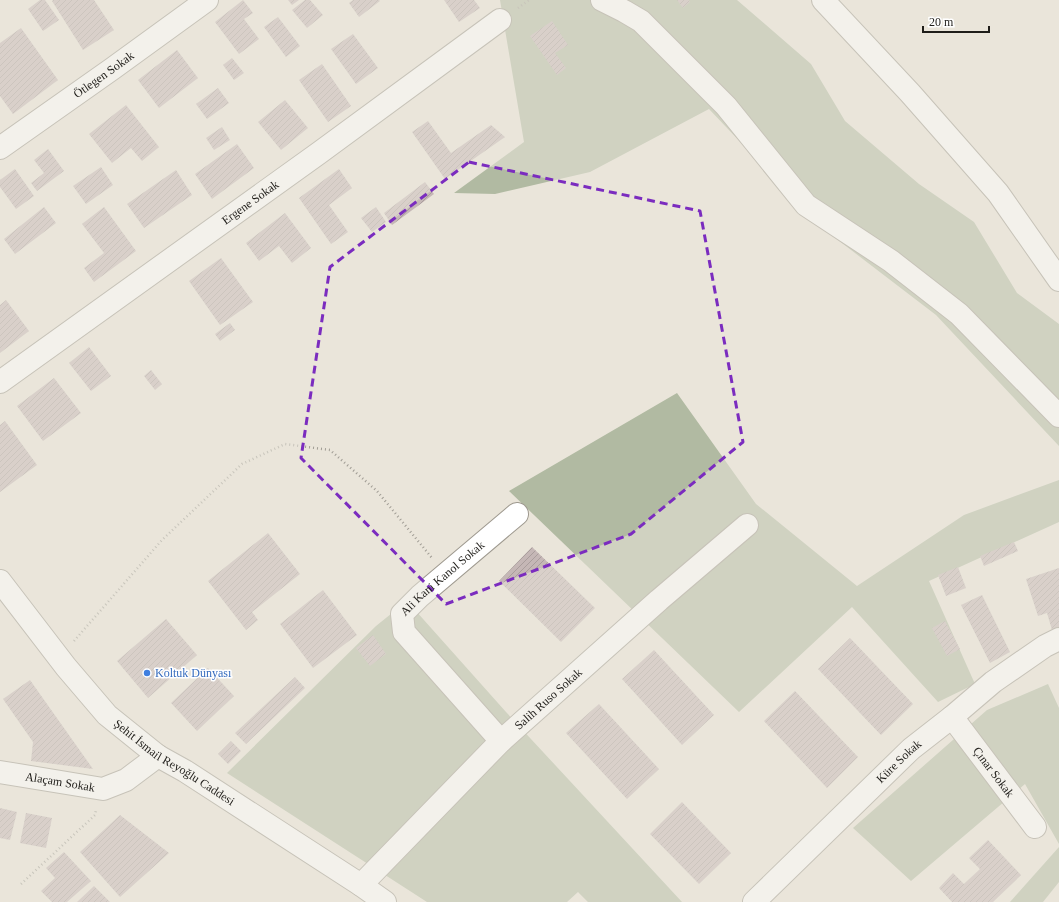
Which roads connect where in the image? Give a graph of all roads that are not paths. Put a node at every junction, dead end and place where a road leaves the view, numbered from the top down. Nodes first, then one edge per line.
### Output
1 (207, 0) edge
2 (602, 0) edge
3 (823, 0) edge
4 (500, 20) dead end
5 (0, 148) edge
6 (1059, 280) edge
7 (0, 382) edge
8 (1059, 416) edge
9 (517, 514) dead end
10 (747, 525) dead end
11 (0, 581) edge
12 (1059, 639) edge
13 (952, 717) junction
14 (501, 741) junction
15 (158, 756) junction
16 (0, 772) edge
17 (1035, 827) dead end
18 (361, 885) junction
19 (385, 902) edge
20 (754, 902) edge

1 - 5 street, Ötlegen Sokak
2 - 8 street
3 - 6 street
4 - 7 street, Ergene Sokak
9 - 14 street, Ali Kani Kanol Sokak
10 - 14 street, Salih Ruso Sokak
11 - 15 street, Şehit İsmail Reyoğlu Caddesi
12 - 13 street, Küre Sokak
13 - 17 street, Çınar Sokak
13 - 20 street, Küre Sokak
14 - 18 street, Salih Ruso Sokak
15 - 16 street, Alaçam Sokak
15 - 18 street, Şehit İsmail Reyoğlu Caddesi
18 - 19 street, Şehit İsmail Reyoğlu Caddesi

